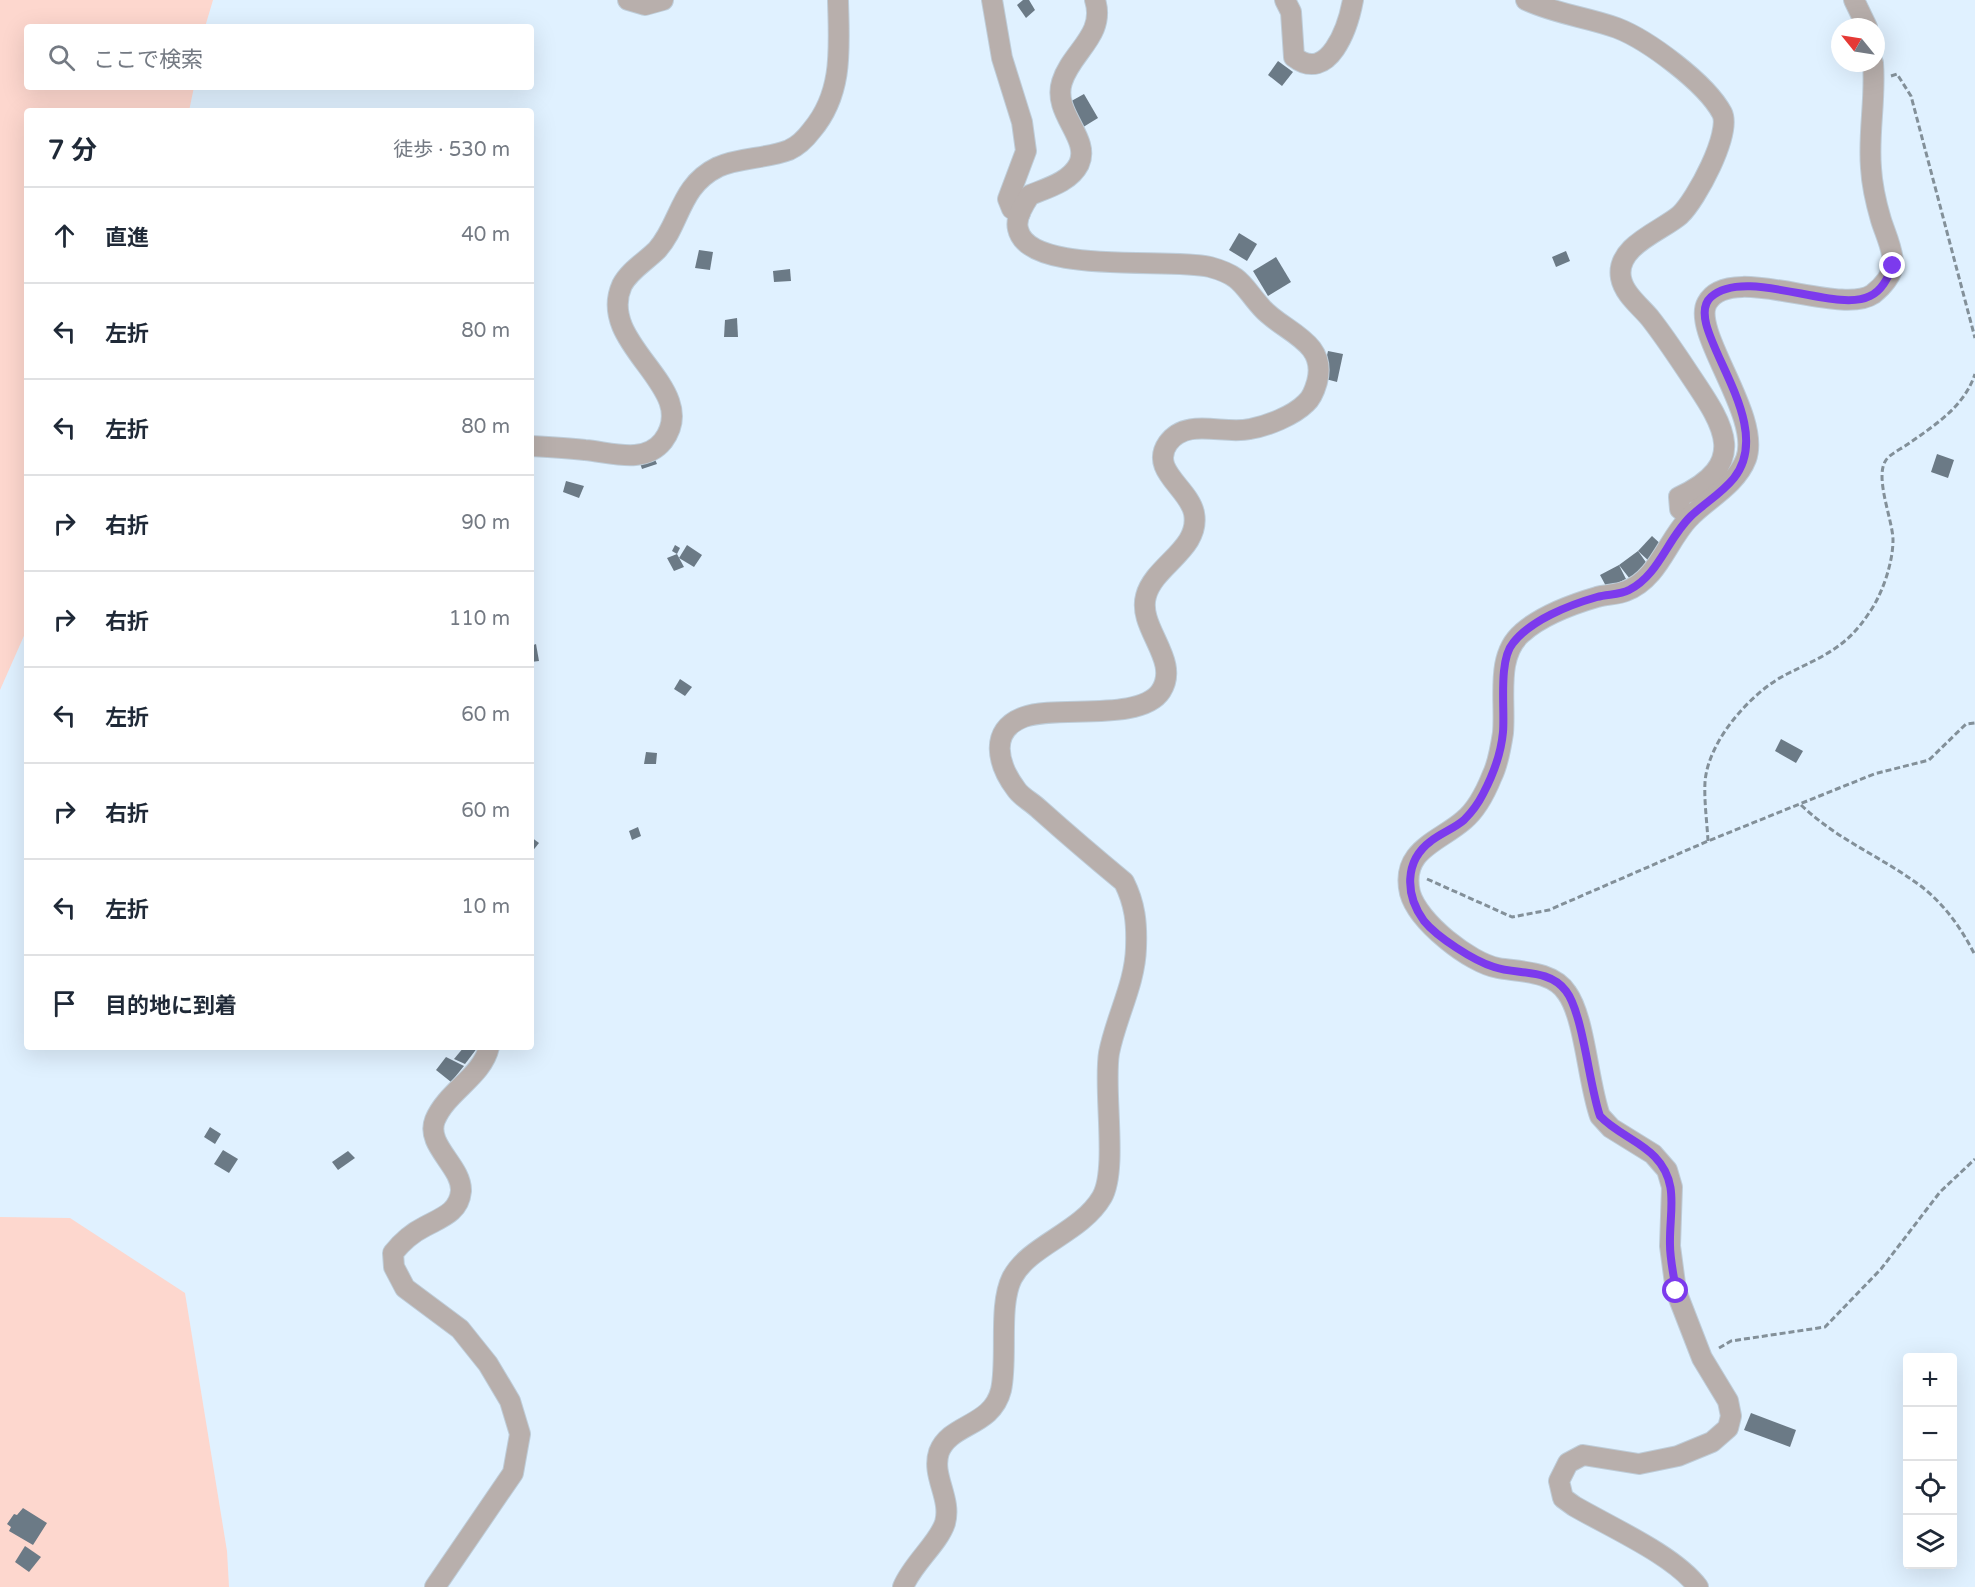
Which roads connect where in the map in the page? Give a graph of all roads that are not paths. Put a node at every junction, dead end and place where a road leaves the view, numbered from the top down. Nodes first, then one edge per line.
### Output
1 (628, 0) edge
2 (663, 0) edge
3 (838, 0) edge
4 (992, 0) edge
5 (1095, 0) edge
6 (1285, 0) edge
7 (1353, 0) edge
8 (1526, 0) edge
9 (1854, 0) edge
10 (1863, 18) edge
11 (1873, 72) edge
12 (1020, 213) junction
13 (534, 446) edge
14 (1689, 517) junction
15 (488, 1050) edge
16 (435, 1587) edge
17 (903, 1587) edge
18 (1698, 1587) edge

1 - 2 street
3 - 13 street
4 - 12 street
5 - 12 street
6 - 7 street
8 - 14 street
9 - 10 street
11 - 14 street
12 - 17 street
14 - 18 street
15 - 16 street

